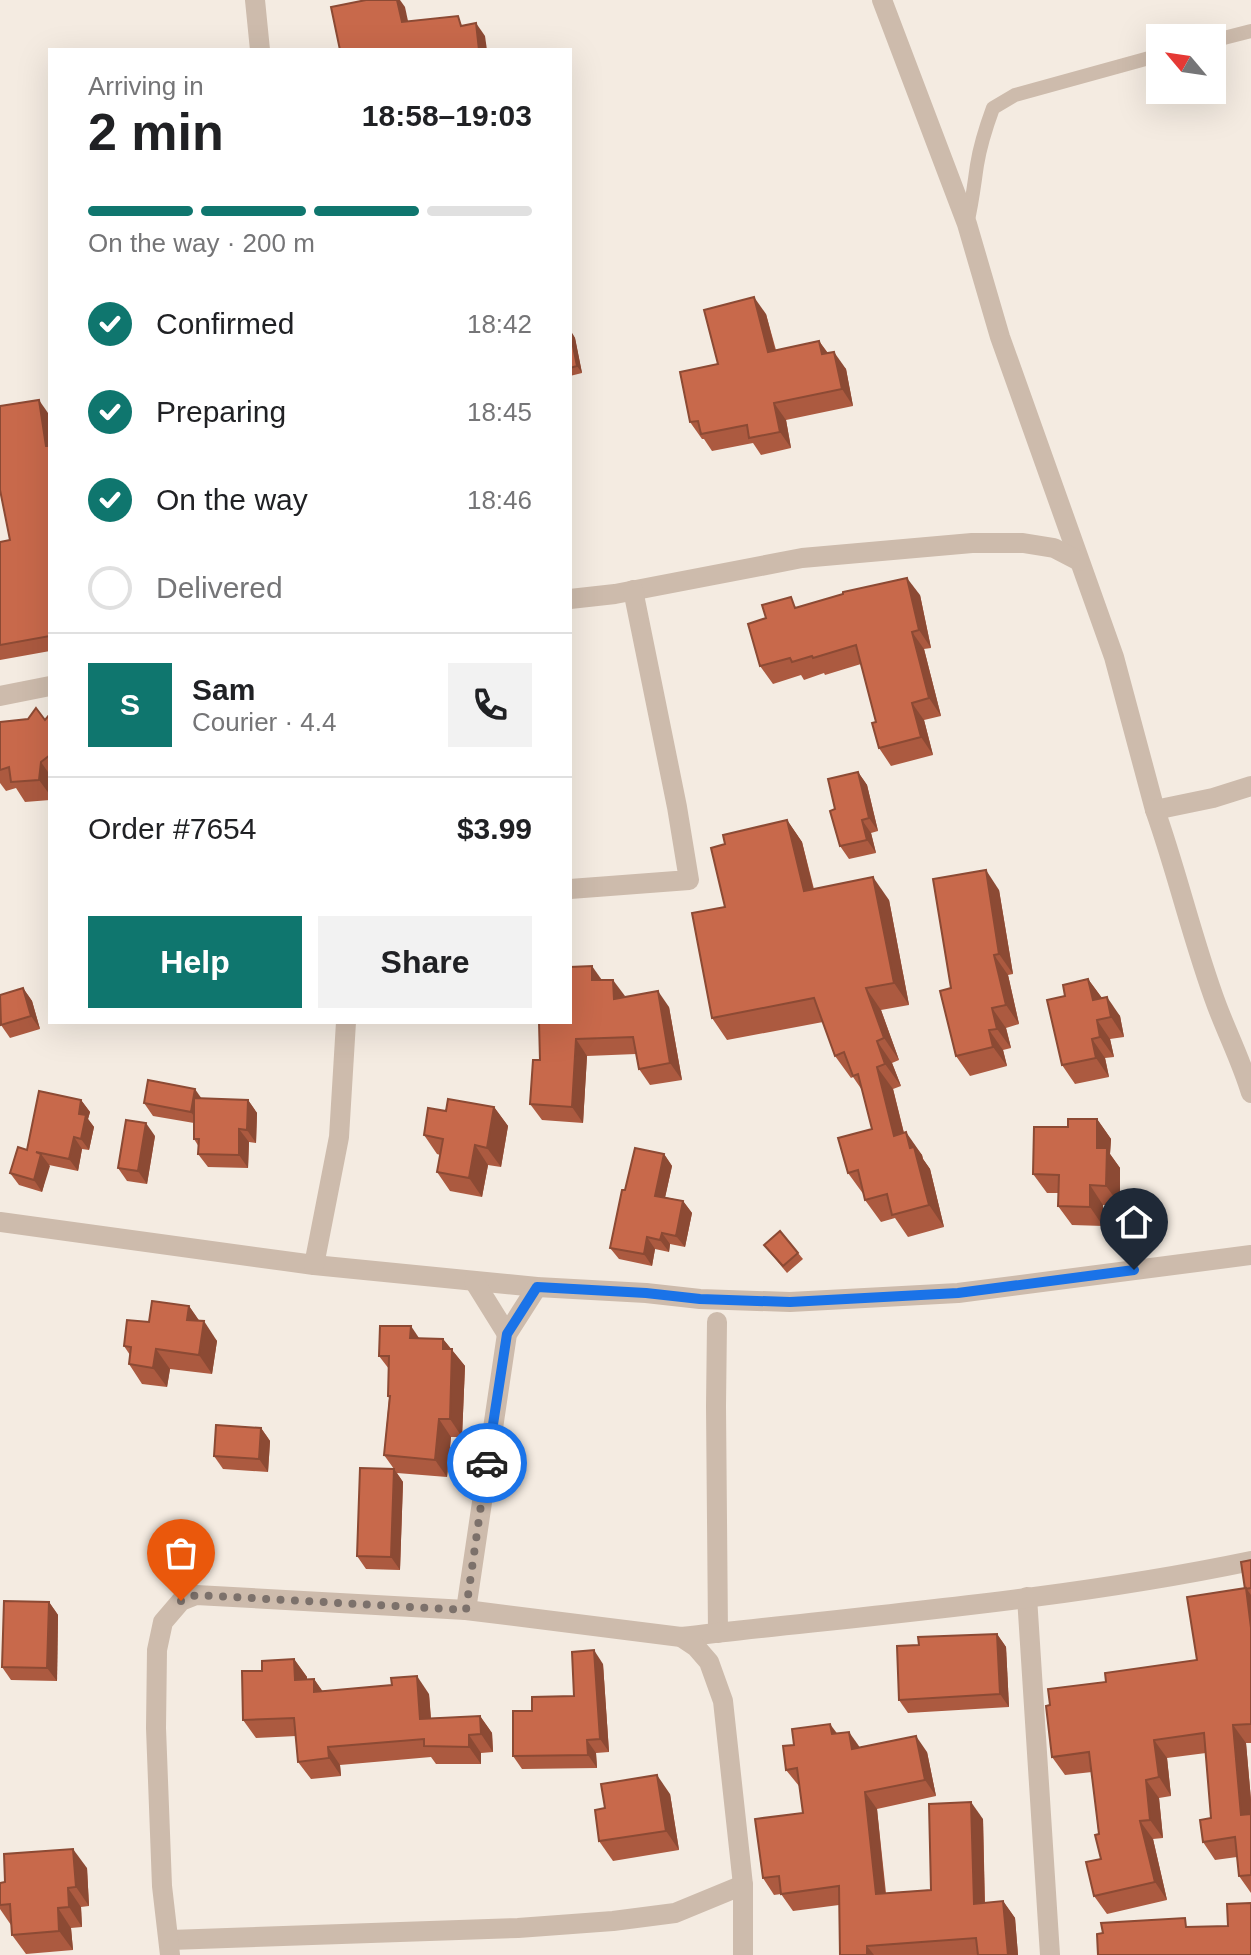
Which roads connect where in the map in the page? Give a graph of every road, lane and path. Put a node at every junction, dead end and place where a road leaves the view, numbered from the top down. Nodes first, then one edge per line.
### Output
1 (255, 0) edge
2 (882, 0) edge
3 (1251, 31) edge
4 (1226, 37) edge
5 (260, 48) edge
6 (1146, 59) edge
7 (967, 224) junction
8 (1079, 561) junction
9 (633, 590) junction
10 (572, 599) edge
11 (48, 686) edge
12 (0, 696) edge
13 (1251, 786) edge
14 (1155, 810) junction
15 (572, 889) edge
16 (346, 1024) edge
17 (1247, 1067) edge
18 (1251, 1093) edge
19 (0, 1222) edge
20 (1251, 1255) edge
21 (314, 1265) junction
22 (474, 1281) junction
23 (537, 1287) junction
24 (717, 1322) dead end
25 (507, 1334) junction
26 (1251, 1561) edge
27 (1027, 1597) junction
28 (466, 1610) junction
29 (718, 1633) junction
30 (681, 1637) junction
31 (743, 1885) junction
32 (170, 1947) edge
33 (743, 1955) edge
34 (1050, 1955) edge

1 - 5 street
2 - 7 street
3 - 4 lane
6 - 7 lane
7 - 8 street
8 - 9 street
8 - 14 street
9 - 10 street
9 - 15 street
11 - 12 street
13 - 14 street
14 - 17 street
16 - 21 street
17 - 18 street
19 - 21 street
20 - 23 street
21 - 22 street
22 - 23 street
22 - 25 street
23 - 25 street
24 - 29 street
25 - 28 street
26 - 27 street
27 - 29 street
27 - 34 street
28 - 30 street
28 - 32 street
29 - 30 street
30 - 31 street
31 - 32 street
31 - 33 street

